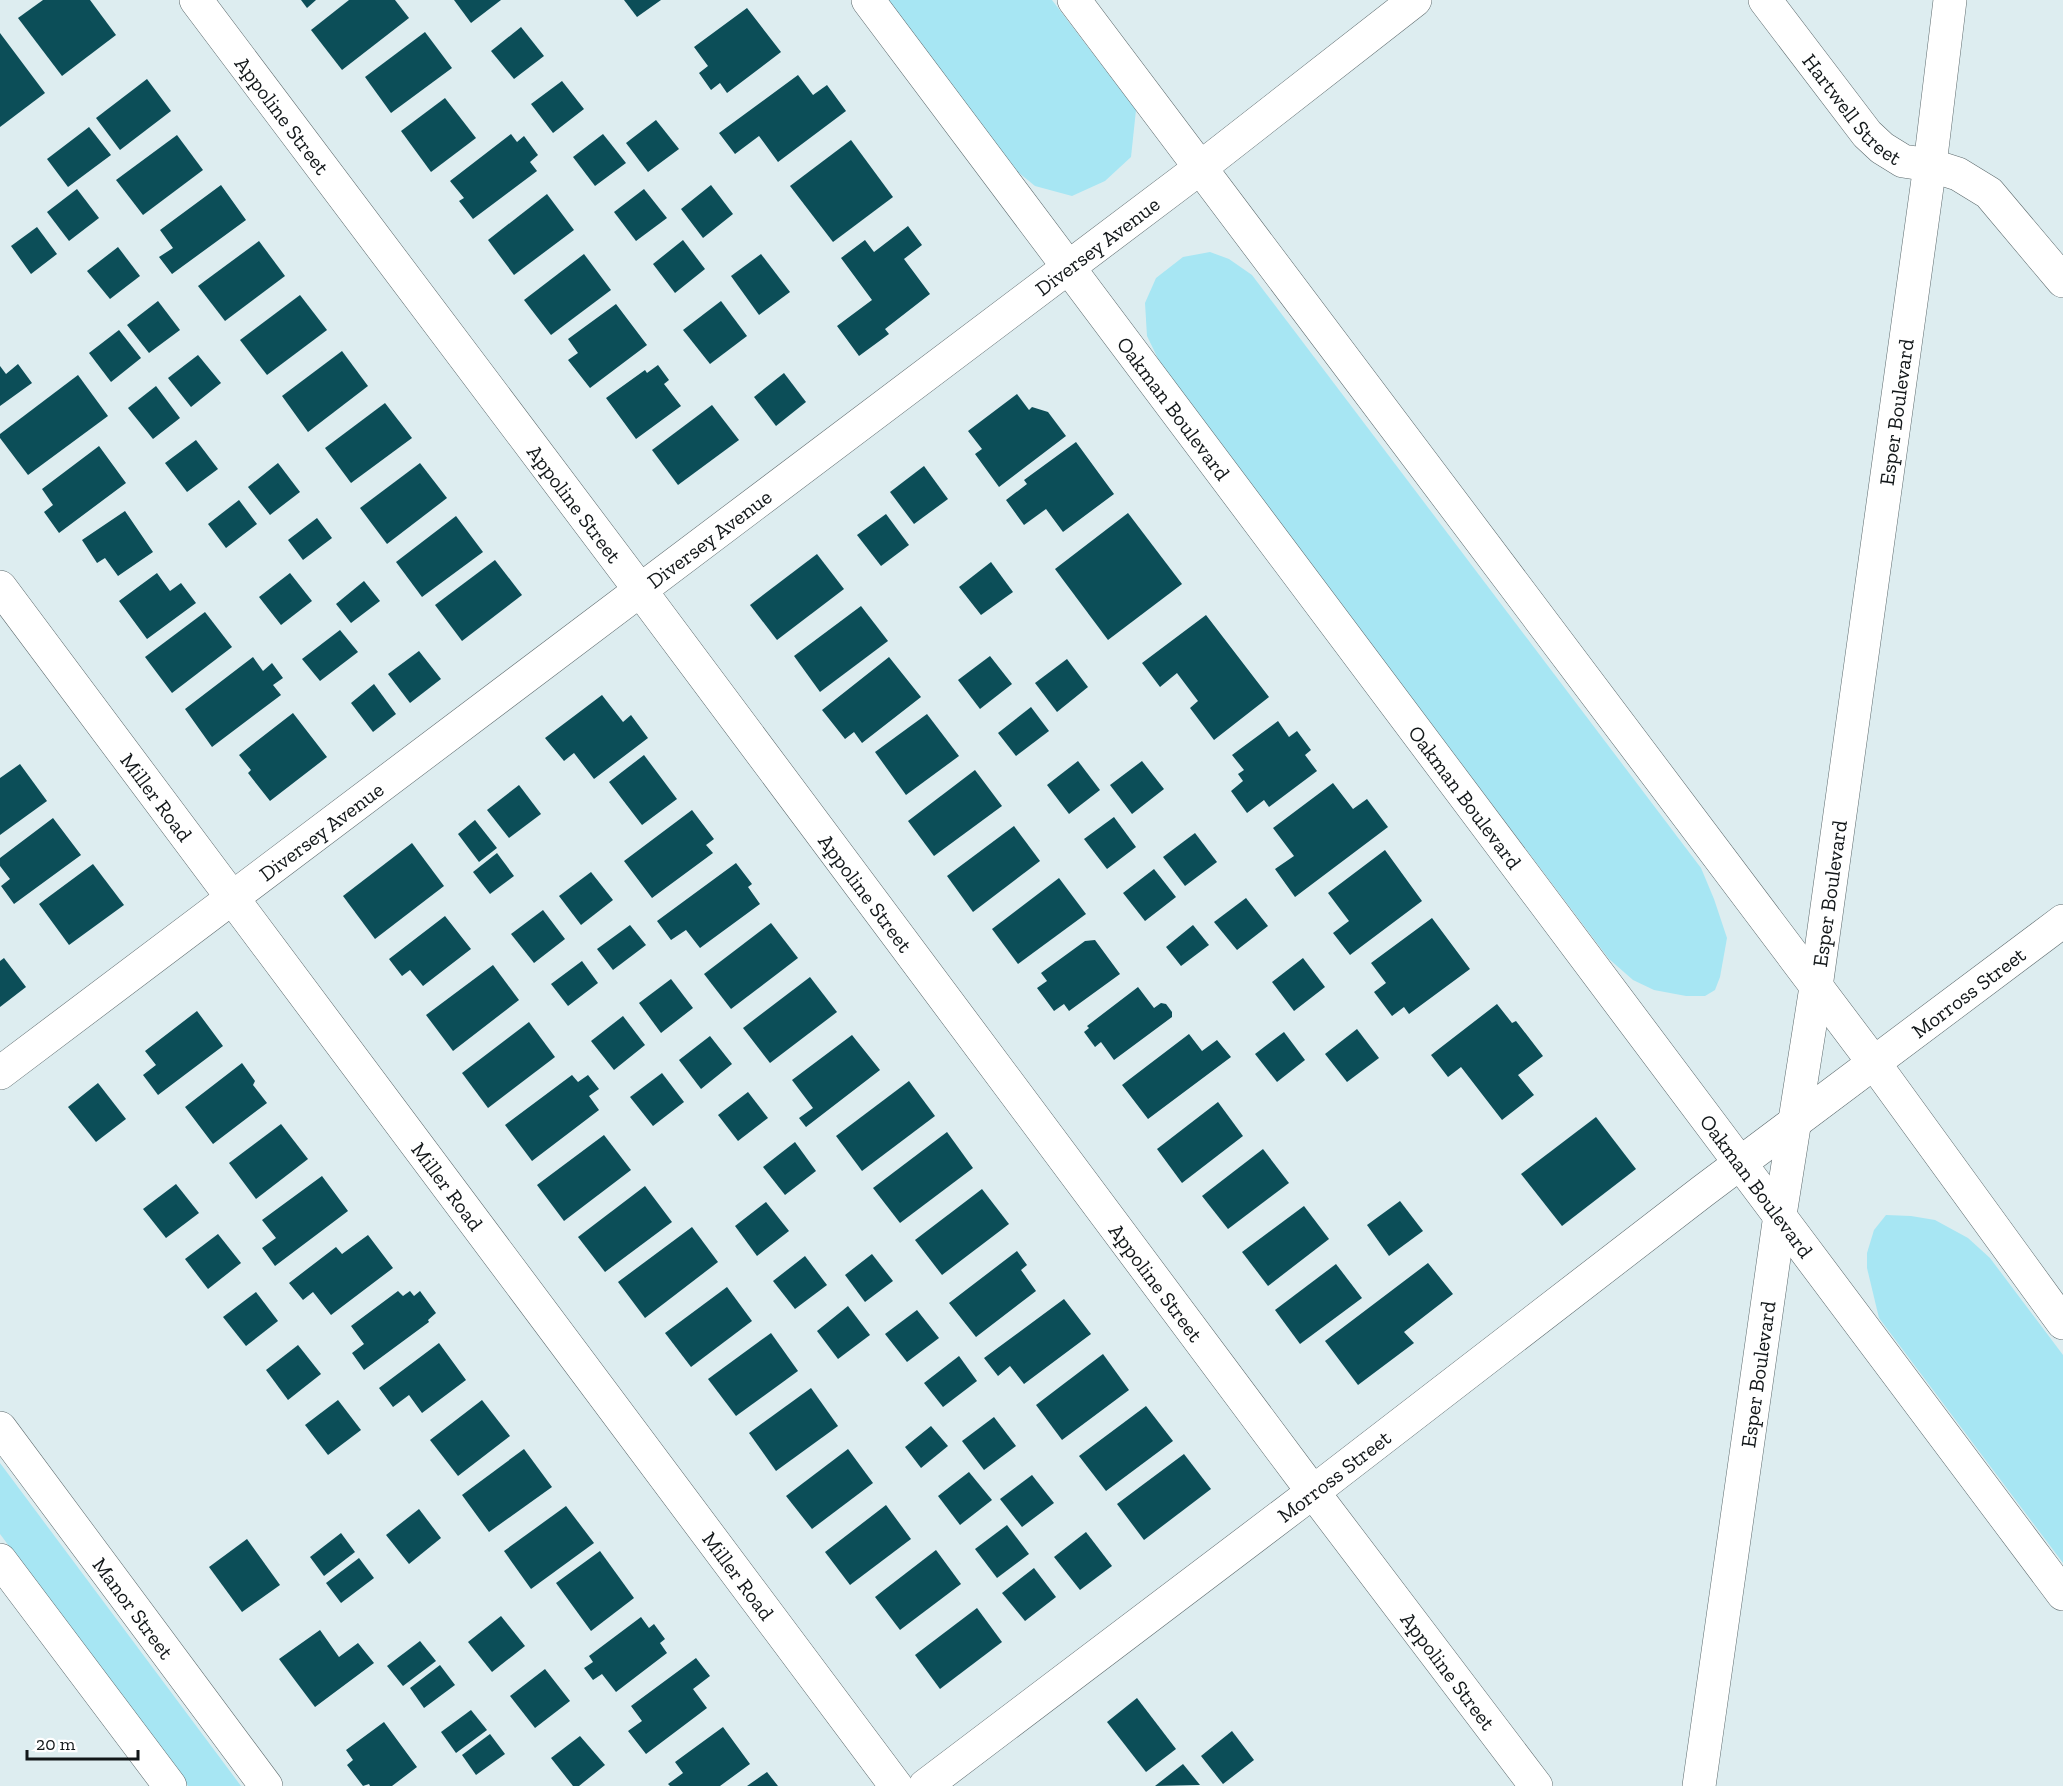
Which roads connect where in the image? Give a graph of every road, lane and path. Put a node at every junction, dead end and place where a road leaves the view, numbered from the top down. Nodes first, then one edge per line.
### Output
1 (196, 0) edge
2 (868, 0) edge
3 (1074, 0) edge
4 (1415, 0) edge
5 (1765, 0) edge
6 (1950, 0) edge
7 (1930, 165) junction
8 (1200, 168) junction
9 (1068, 267) junction
10 (2063, 281) edge
11 (0, 587) edge
12 (640, 590) junction
13 (234, 898) junction
14 (2063, 921) edge
15 (1816, 987) junction
16 (1874, 1063) junction
17 (0, 1073) edge
18 (1795, 1121) junction
19 (1741, 1162) junction
20 (1780, 1215) junction
21 (2063, 1323) edge
22 (0, 1428) edge
23 (1313, 1492) junction
24 (0, 1560) edge
25 (2063, 1594) edge
26 (170, 1786) edge
27 (266, 1786) edge
28 (896, 1786) edge
29 (925, 1786) edge
30 (1536, 1786) edge
31 (1699, 1786) edge

1 - 12 street, Appoline Street
2 - 9 street, Oakman Boulevard
3 - 8 street
4 - 8 street, Diversey Avenue
5 - 7 street, Hartwell Street
6 - 7 street, Esper Boulevard
7 - 10 street, Hartwell Street
7 - 15 street, Esper Boulevard
8 - 9 street, Diversey Avenue
8 - 15 street
9 - 12 street, Diversey Avenue
9 - 19 street, Oakman Boulevard
11 - 13 street, Miller Road
12 - 13 street, Diversey Avenue
12 - 23 street, Appoline Street
13 - 17 street, Diversey Avenue
13 - 28 street, Miller Road
14 - 16 street, Morross Street
15 - 16 street
15 - 18 street, Esper Boulevard
16 - 18 street, Morross Street
16 - 21 street
18 - 19 street, Morross Street
18 - 20 street, Esper Boulevard
19 - 20 street, Oakman Boulevard
19 - 23 street, Morross Street
20 - 25 street, Oakman Boulevard
20 - 31 street, Esper Boulevard
22 - 27 street, Manor Street
23 - 29 street, Morross Street
23 - 30 street, Appoline Street
24 - 26 street

